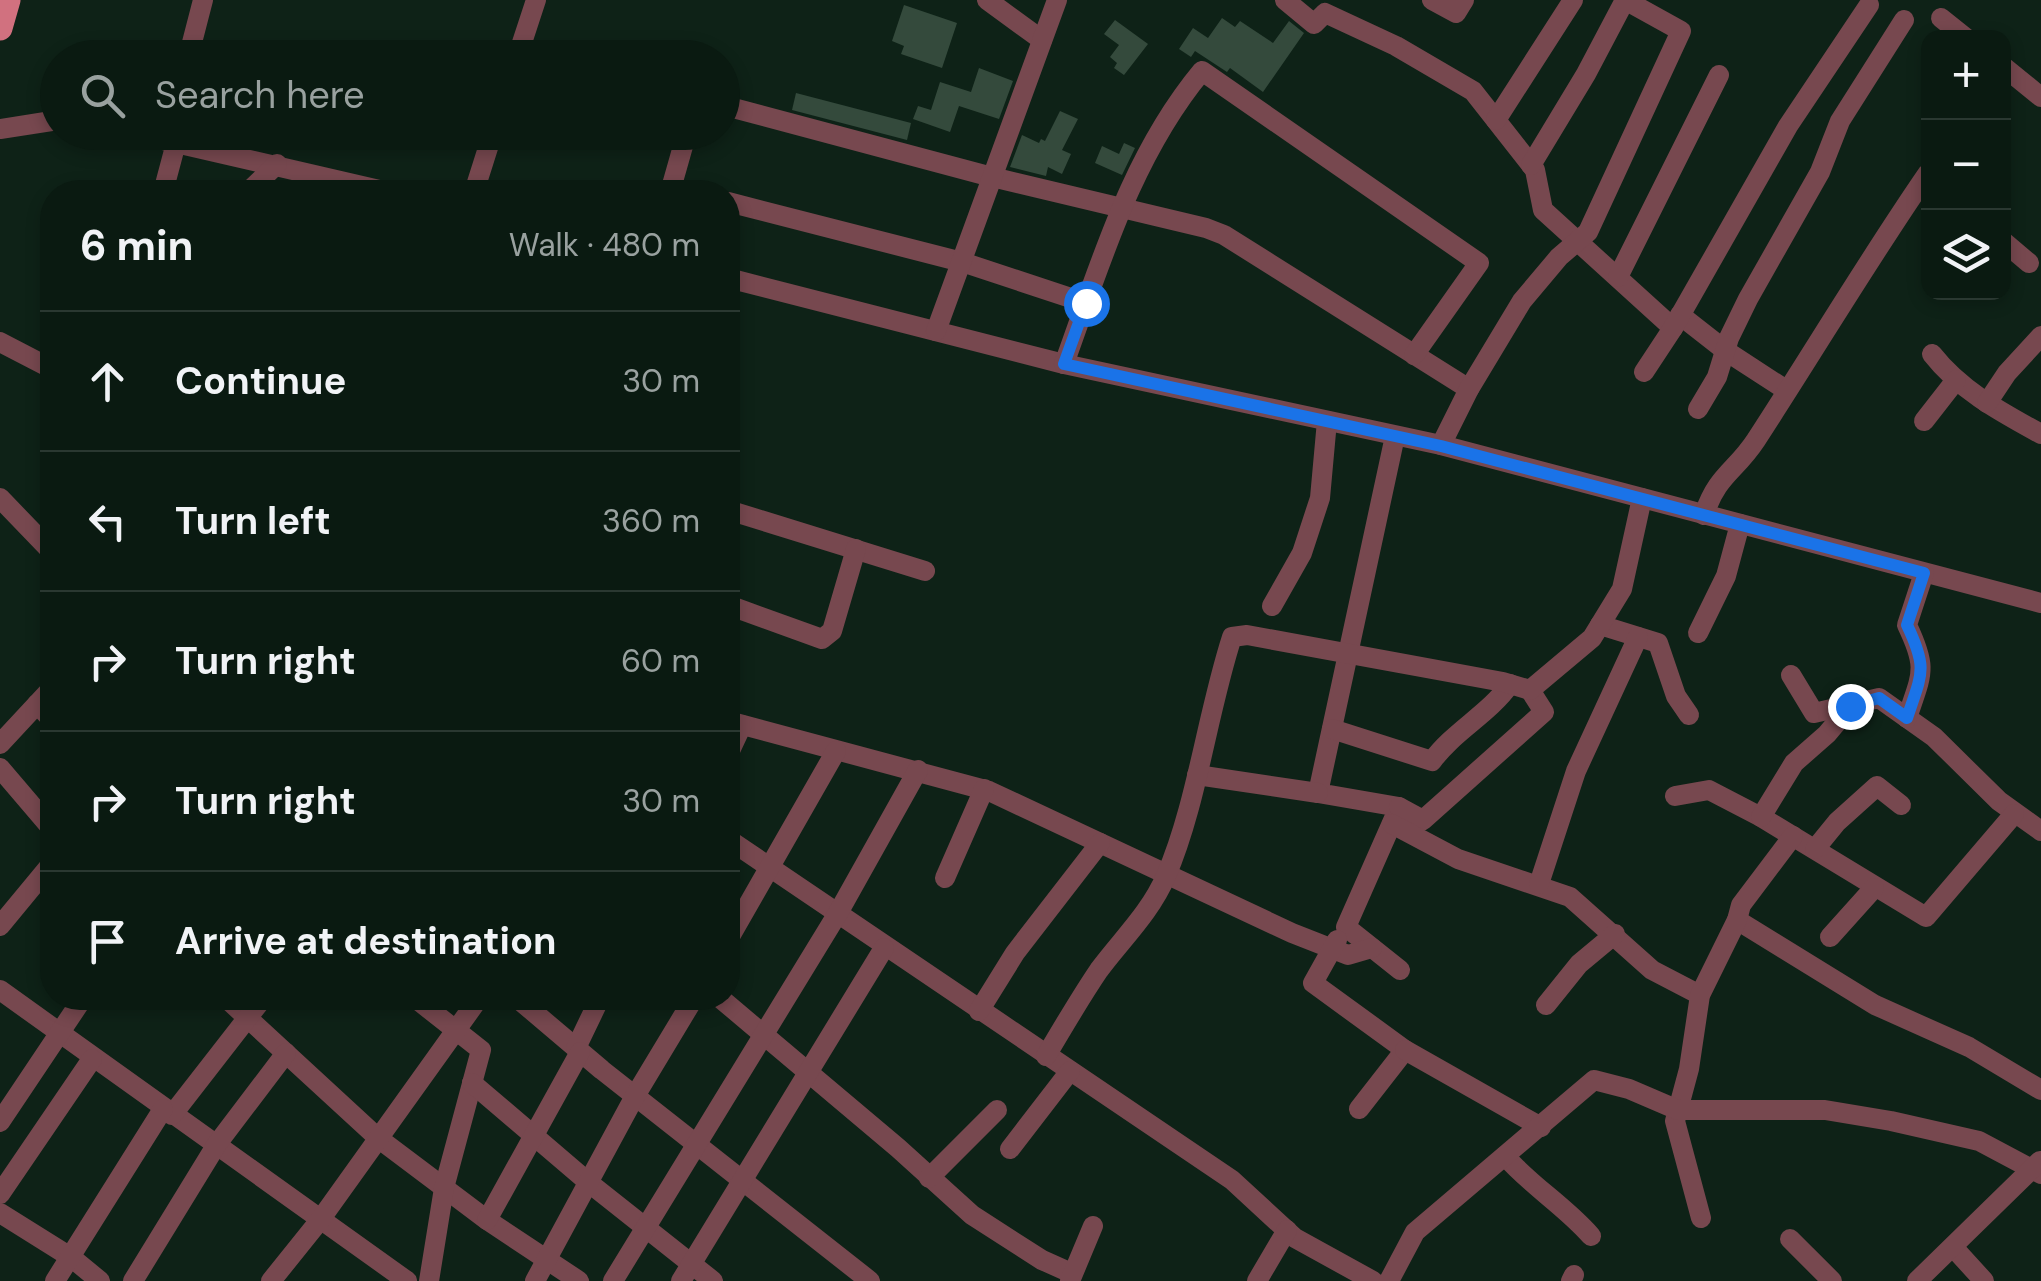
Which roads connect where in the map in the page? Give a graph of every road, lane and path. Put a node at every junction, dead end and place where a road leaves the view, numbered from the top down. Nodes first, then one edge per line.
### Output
1 (8, 0) edge
2 (204, 0) edge
3 (536, 0) edge
4 (987, 0) edge
5 (1057, 0) edge
6 (1286, 0) edge
7 (1432, 0) edge
8 (1464, 0) edge
9 (1573, 0) edge
10 (1869, 5) dead end
11 (1941, 18) dead end
12 (1904, 20) dead end
13 (0, 28) edge
14 (1956, 30) edge
15 (193, 40) edge
16 (524, 40) edge
17 (1042, 40) junction
18 (2011, 73) edge
19 (1719, 75) dead end
20 (2041, 97) edge
21 (740, 110) edge
22 (1496, 120) junction
23 (40, 122) edge
24 (0, 128) edge
25 (169, 150) edge
26 (217, 150) edge
27 (487, 150) edge
28 (682, 150) edge
29 (277, 164) junction
30 (1531, 165) junction
31 (992, 177) junction
32 (165, 180) edge
33 (260, 180) edge
34 (340, 180) edge
35 (478, 180) edge
36 (676, 180) edge
37 (1921, 187) edge
38 (740, 205) edge
39 (1122, 206) junction
40 (1578, 241) junction
41 (2011, 248) edge
42 (962, 262) junction
43 (2029, 262) dead end
44 (1618, 277) junction
45 (740, 281) edge
46 (1086, 303) junction
47 (1677, 321) junction
48 (936, 331) junction
49 (2041, 336) edge
50 (0, 342) edge
51 (1726, 351) junction
52 (1932, 354) dead end
53 (1414, 356) junction
54 (40, 363) edge
55 (1064, 364) junction
56 (1644, 372) dead end
57 (1956, 380) junction
58 (1470, 389) junction
59 (1786, 390) junction
60 (1987, 403) junction
61 (1698, 409) dead end
62 (1326, 420) junction
63 (1924, 421) dead end
64 (2041, 434) edge
65 (1395, 436) junction
66 (1441, 446) junction
67 (0, 498) edge
68 (1642, 498) junction
69 (740, 514) edge
70 (1704, 515) junction
71 (1740, 524) junction
72 (40, 540) edge
73 (856, 549) junction
74 (925, 571) dead end
75 (1924, 573) junction
76 (2041, 603) edge
77 (1272, 606) dead end
78 (740, 609) edge
79 (1600, 624) junction
80 (1698, 633) dead end
81 (1638, 637) junction
82 (1348, 656) junction
83 (1791, 675) dead end
84 (1520, 687) junction
85 (1857, 698) junction
86 (40, 702) edge
87 (38, 704) junction
88 (40, 706) edge
89 (1689, 715) dead end
90 (1907, 718) junction
91 (740, 724) edge
92 (1332, 730) junction
93 (0, 744) edge
94 (836, 751) junction
95 (0, 768) edge
96 (918, 770) junction
97 (1197, 775) junction
98 (984, 790) junction
99 (1318, 793) junction
100 (1676, 796) dead end
101 (1902, 805) dead end
102 (2014, 814) junction
103 (40, 815) edge
104 (1395, 816) junction
105 (1762, 817) junction
106 (2041, 830) edge
107 (1792, 836) junction
108 (1100, 843) junction
109 (740, 847) edge
110 (1814, 849) junction
111 (770, 867) junction
112 (1167, 874) junction
113 (40, 878) edge
114 (945, 878) dead end
115 (1539, 884) junction
116 (1874, 888) junction
117 (838, 913) junction
118 (740, 919) edge
119 (1738, 920) junction
120 (0, 926) edge
121 (1346, 927) junction
122 (1615, 934) junction
123 (1830, 936) dead end
124 (884, 948) junction
125 (1372, 948) junction
126 (1332, 949) junction
127 (1400, 970) dead end
128 (0, 990) edge
129 (1700, 995) junction
130 (1546, 1005) dead end
131 (74, 1010) edge
132 (240, 1010) edge
133 (254, 1010) edge
134 (429, 1010) edge
135 (471, 1010) edge
136 (532, 1010) edge
137 (595, 1010) edge
138 (687, 1010) edge
139 (735, 1010) edge
140 (979, 1011) junction
141 (248, 1017) junction
142 (57, 1032) junction
143 (455, 1032) junction
144 (764, 1034) junction
145 (578, 1050) junction
146 (1405, 1050) junction
147 (286, 1053) junction
148 (1046, 1056) junction
149 (92, 1059) junction
150 (1070, 1072) junction
151 (807, 1074) junction
152 (472, 1083) junction
153 (2041, 1090) edge
154 (635, 1096) junction
155 (1358, 1109) dead end
156 (997, 1110) dead end
157 (1678, 1110) junction
158 (168, 1112) junction
159 (0, 1122) edge
160 (1541, 1127) junction
161 (532, 1136) junction
162 (378, 1138) junction
163 (695, 1143) junction
164 (217, 1144) junction
165 (1010, 1149) dead end
166 (1505, 1156) junction
167 (2039, 1167) edge
168 (929, 1178) junction
169 (742, 1181) junction
170 (588, 1182) junction
171 (444, 1188) junction
172 (0, 1194) edge
173 (0, 1213) edge
174 (1701, 1218) dead end
175 (320, 1220) junction
176 (487, 1220) junction
177 (1093, 1226) dead end
178 (645, 1227) junction
179 (1286, 1230) junction
180 (1592, 1236) dead end
181 (1790, 1240) dead end
182 (1953, 1246) junction
183 (72, 1258) junction
184 (546, 1259) junction
185 (687, 1272) edge
186 (1070, 1277) edge
187 (55, 1281) edge
188 (100, 1281) edge
189 (133, 1281) edge
190 (272, 1281) edge
191 (407, 1281) edge
192 (430, 1281) edge
193 (534, 1281) edge
194 (579, 1281) edge
195 (614, 1281) edge
196 (714, 1281) edge
197 (870, 1281) edge
198 (1257, 1281) edge
199 (1373, 1281) edge
200 (1389, 1281) edge
201 (1832, 1281) edge
202 (1917, 1281) edge
203 (1984, 1281) edge

1 - 13 main road
2 - 15 street
3 - 16 street
4 - 17 street
5 - 17 street
6 - 22 street
7 - 8 street
9 - 22 street
10 - 47 street
11 - 14 street
12 - 51 street
17 - 31 street
18 - 20 street
19 - 44 street
21 - 31 street
22 - 30 street
23 - 24 street
25 - 32 street
26 - 29 street
27 - 35 street
28 - 36 street
29 - 33 street
29 - 34 street
30 - 40 street
30 - 40 street
31 - 39 street
31 - 42 street
37 - 59 street
38 - 42 street
39 - 46 street
39 - 53 street
39 - 53 street
40 - 44 street
40 - 58 street
41 - 43 street
42 - 46 street
42 - 48 street
44 - 47 street
45 - 48 street
46 - 55 street
47 - 51 street
47 - 56 street
48 - 55 street
49 - 60 street
50 - 54 street
51 - 59 street
51 - 61 street
52 - 57 street
53 - 58 street
55 - 62 street
57 - 60 street
57 - 63 street
58 - 66 street
59 - 70 street
60 - 64 street
62 - 65 street
62 - 77 street
65 - 66 street
65 - 82 street
66 - 68 street
67 - 72 street
68 - 70 street
68 - 79 street
69 - 73 street
70 - 71 street
71 - 75 street
71 - 80 street
73 - 74 street
73 - 78 street
75 - 76 street
75 - 90 street
79 - 81 street
79 - 84 street
81 - 89 street
81 - 115 street
82 - 84 street
82 - 92 street
82 - 97 street
83 - 85 street
84 - 92 street
84 - 104 street
85 - 90 street
85 - 105 street
86 - 87 street
87 - 88 street
87 - 93 street
90 - 102 street
91 - 94 street
92 - 99 street
94 - 96 street
94 - 111 street
95 - 103 street
96 - 98 street
96 - 117 street
97 - 99 street
97 - 112 street
98 - 108 street
98 - 114 street
99 - 104 street
100 - 105 street
101 - 110 street
102 - 106 street
102 - 116 street
104 - 115 street
104 - 121 street
105 - 107 street
107 - 110 street
107 - 119 street
108 - 112 street
108 - 140 street
109 - 111 street
110 - 116 street
111 - 117 street
111 - 118 street
112 - 126 street
112 - 148 street
113 - 120 street
115 - 122 street
116 - 123 street
117 - 124 street
117 - 144 street
119 - 129 street
119 - 153 street
121 - 125 street
121 - 126 street
122 - 129 street
122 - 130 street
124 - 140 street
124 - 151 street
125 - 126 street
125 - 127 street
126 - 146 street
128 - 142 street
129 - 157 street
131 - 142 street
132 - 141 street
133 - 141 street
134 - 143 street
135 - 143 street
136 - 145 street
137 - 145 street
138 - 154 street
139 - 144 street
140 - 148 street
141 - 147 street
141 - 158 street
142 - 149 street
142 - 159 street
143 - 152 street
143 - 162 street
144 - 151 street
144 - 163 street
145 - 154 street
145 - 161 street
146 - 155 street
146 - 160 street
147 - 162 street
147 - 164 street
148 - 150 street
149 - 158 street
149 - 172 street
150 - 165 street
150 - 179 street
151 - 168 street
151 - 169 street
152 - 161 street
152 - 171 street
154 - 163 street
154 - 170 street
156 - 168 street
157 - 160 street
157 - 167 street
157 - 174 street
158 - 164 street
158 - 183 street
160 - 166 street
161 - 170 street
161 - 176 street
162 - 171 street
162 - 175 street
163 - 169 street
163 - 178 street
164 - 175 street
164 - 189 street
166 - 180 street
166 - 200 street
167 - 182 street
168 - 186 street
169 - 185 street
169 - 197 street
170 - 178 street
170 - 184 street
171 - 176 street
171 - 192 street
173 - 183 street
175 - 190 street
175 - 191 street
176 - 184 street
177 - 186 street
178 - 185 street
178 - 195 street
179 - 198 street
179 - 199 street
181 - 201 street
182 - 202 street
182 - 203 street
183 - 187 street
183 - 188 street
184 - 193 street
184 - 194 street
185 - 196 street

